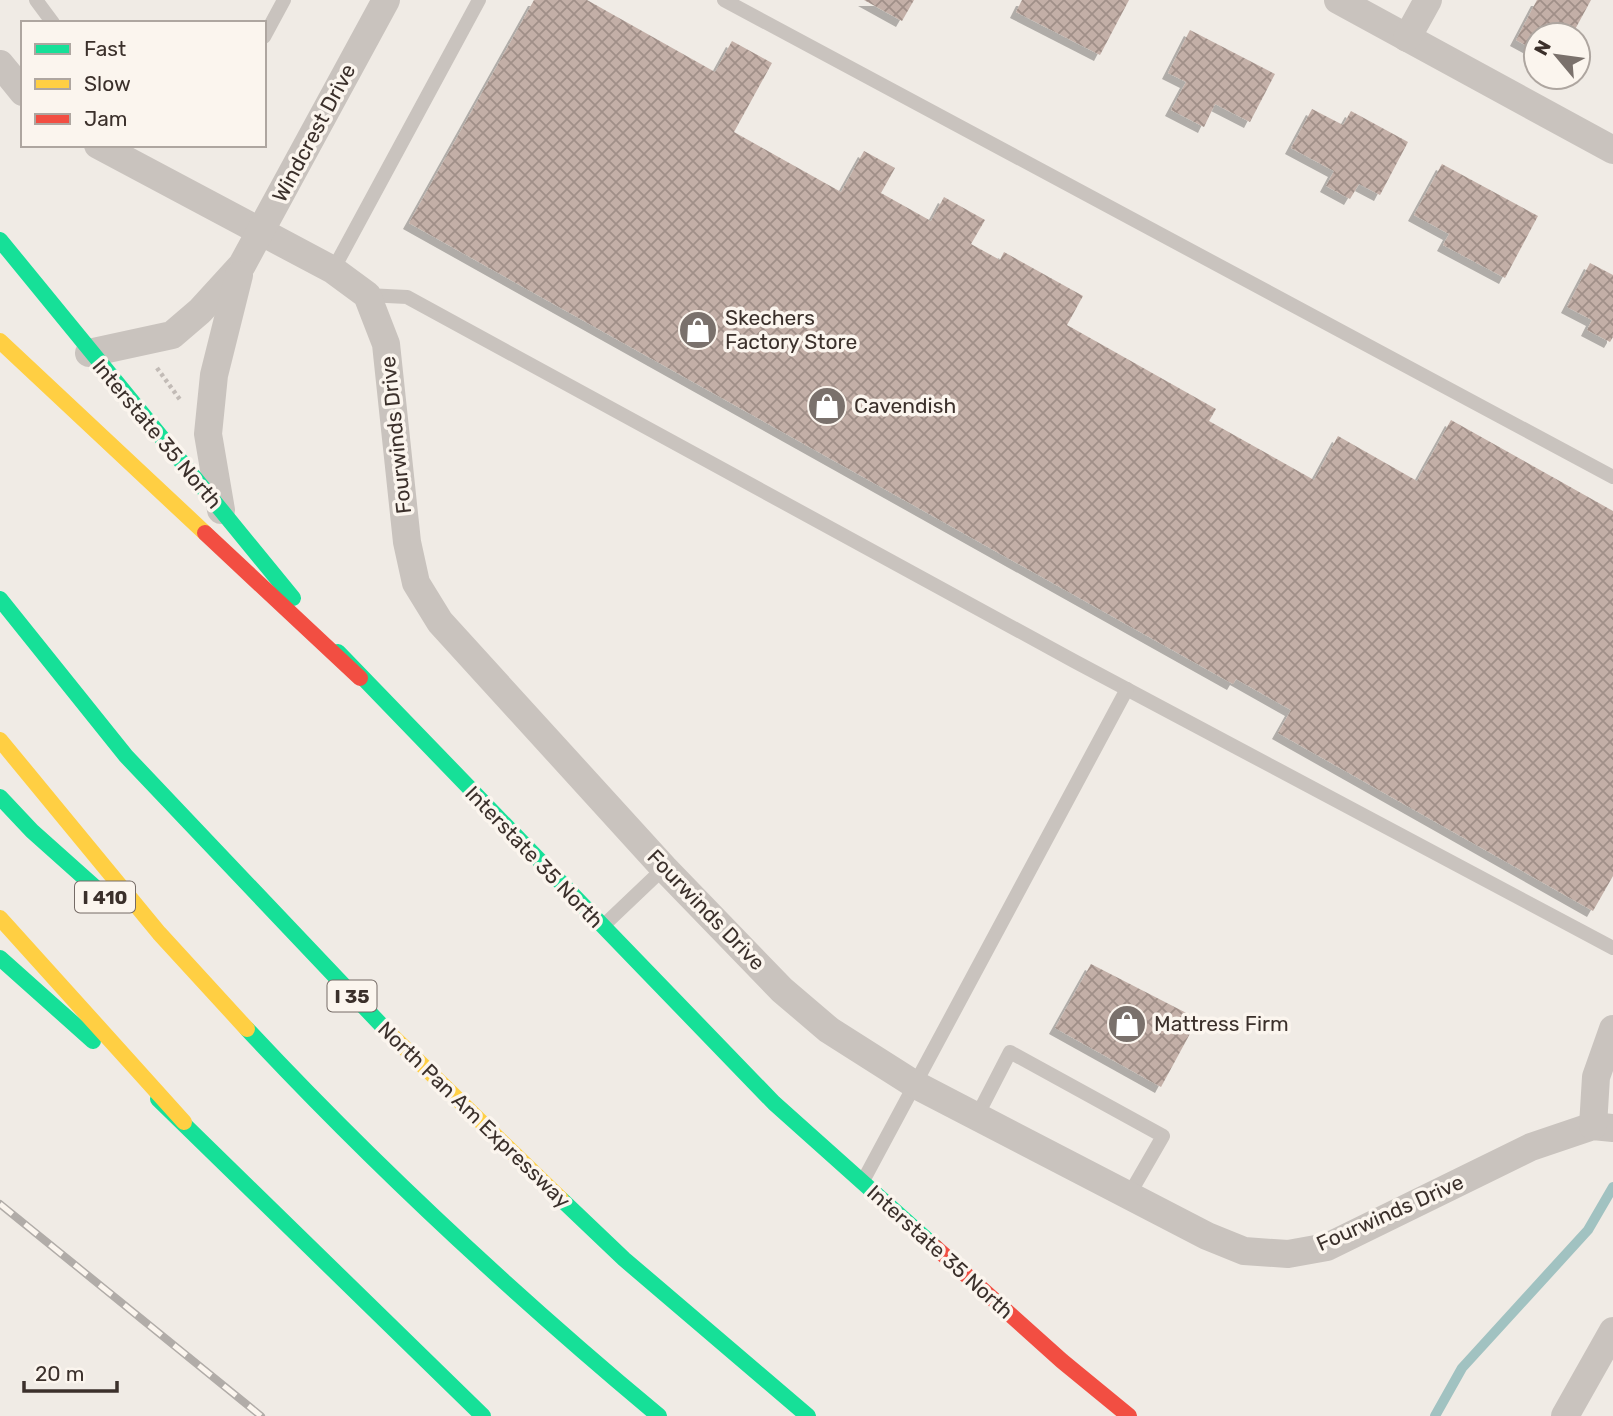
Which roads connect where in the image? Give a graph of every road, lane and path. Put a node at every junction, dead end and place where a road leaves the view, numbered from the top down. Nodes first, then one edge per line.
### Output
1 (36, 0) edge
2 (284, 0) edge
3 (386, 0) edge
4 (479, 0) edge
5 (724, 0) edge
6 (1338, 0) edge
7 (1428, 0) edge
8 (52, 21) edge
9 (266, 33) edge
10 (1408, 38) junction
11 (0, 64) edge
12 (21, 90) edge
13 (103, 147) edge
14 (1612, 147) edge
15 (261, 231) junction
16 (0, 240) edge
17 (242, 265) junction
18 (333, 270) junction
19 (366, 295) junction
20 (0, 341) edge
21 (89, 353) junction
22 (150, 359) dead end
23 (186, 407) dead end
24 (1613, 477) edge
25 (222, 512) junction
26 (0, 599) edge
27 (360, 678) junction
28 (1127, 689) junction
29 (0, 740) edge
30 (0, 797) edge
31 (664, 867) junction
32 (0, 918) edge
33 (602, 927) junction
34 (1613, 948) edge
35 (0, 958) edge
36 (213, 993) junction
37 (1613, 1029) edge
38 (914, 1084) junction
39 (977, 1116) junction
40 (184, 1122) junction
41 (1603, 1127) edge
42 (862, 1182) junction
43 (1129, 1195) junction
44 (1613, 1331) edge
45 (483, 1416) edge
46 (659, 1416) edge
47 (808, 1416) edge
48 (1129, 1416) edge
49 (1565, 1416) edge

1 - 8 lane
2 - 9 lane
3 - 15 street, Windcrest Drive
4 - 18 lane
5 - 24 lane
6 - 10 street
7 - 10 street
10 - 14 street
11 - 12 street
13 - 15 street
15 - 17 street, Windcrest Drive
15 - 18 street
16 - 21 main road, Interstate 35 North
17 - 21 street, Windcrest Drive
17 - 25 street, Windcrest Drive
18 - 19 street
19 - 28 lane
19 - 31 street, Fourwinds Drive
20 - 27 main road
21 - 25 main road, Interstate 35 North
22 - 23 path
25 - 27 main road, Interstate 35 North
26 - 47 main road, North Pan Am Expressway / I 35
27 - 33 main road, Interstate 35 North
28 - 34 lane
28 - 38 lane
29 - 36 main road
30 - 36 main road, I 410
31 - 33 lane
31 - 38 street, Fourwinds Drive
32 - 40 main road
33 - 42 main road, Interstate 35 North
35 - 40 main road
36 - 46 main road
37 - 41 street
38 - 39 street, Fourwinds Drive
38 - 42 lane
39 - 43 street, Fourwinds Drive
39 - 43 lane
40 - 45 main road
41 - 43 street, Fourwinds Drive
42 - 48 main road, Interstate 35 North
44 - 49 street

